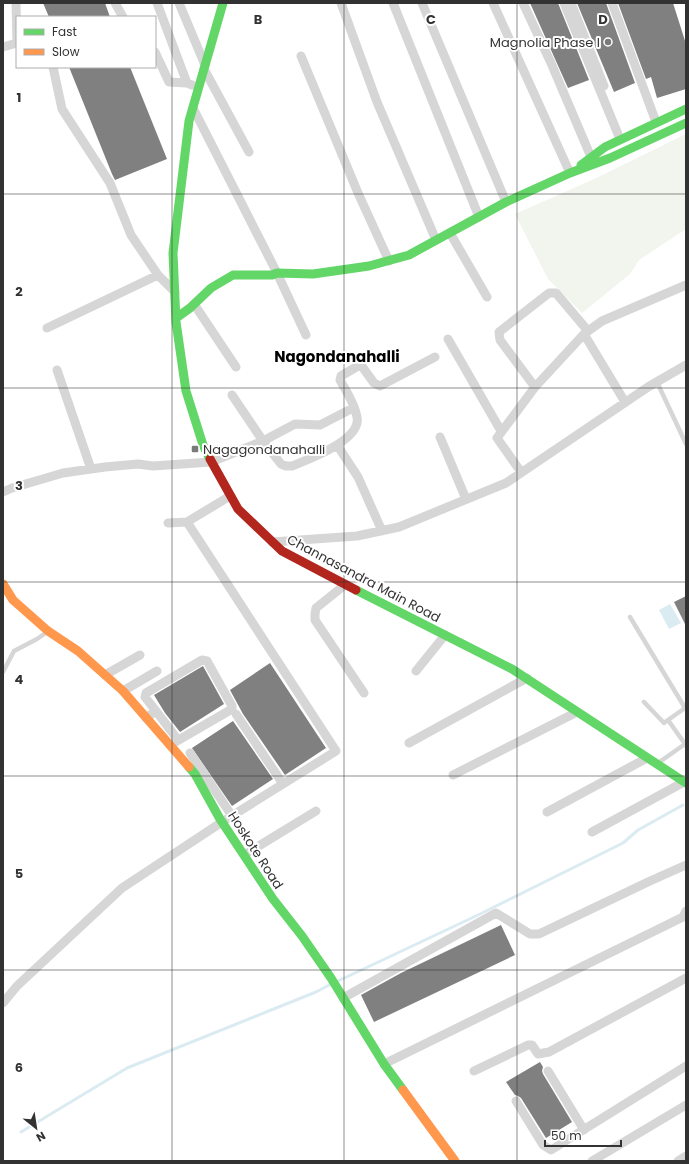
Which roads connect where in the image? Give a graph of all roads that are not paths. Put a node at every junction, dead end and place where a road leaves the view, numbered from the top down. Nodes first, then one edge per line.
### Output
1 (16, 3) edge
2 (115, 3) edge
3 (157, 3) edge
4 (179, 3) edge
5 (223, 3) edge
6 (341, 3) edge
7 (393, 3) edge
8 (422, 3) edge
9 (493, 3) edge
10 (523, 3) edge
11 (564, 3) edge
12 (571, 3) edge
13 (612, 3) edge
14 (16, 16) edge
15 (122, 16) edge
16 (16, 43) edge
17 (3, 47) edge
18 (156, 54) edge
19 (301, 56) dead end
20 (205, 67) junction
21 (53, 68) edge
22 (187, 83) junction
23 (198, 88) junction
24 (193, 108) junction
25 (686, 109) edge
26 (656, 122) junction
27 (686, 123) edge
28 (622, 139) junction
29 (249, 152) dead end
30 (591, 157) junction
31 (570, 173) junction
32 (506, 202) junction
33 (479, 217) junction
34 (450, 232) junction
35 (436, 240) junction
36 (389, 261) junction
37 (277, 273) junction
38 (158, 275) junction
39 (686, 285) edge
40 (175, 292) junction
41 (487, 297) dead end
42 (194, 304) junction
43 (176, 318) junction
44 (47, 328) dead end
45 (586, 332) junction
46 (306, 335) dead end
47 (448, 339) dead end
48 (435, 357) dead end
49 (686, 365) edge
50 (236, 367) dead end
51 (57, 370) dead end
52 (657, 382) junction
53 (536, 387) junction
54 (232, 395) dead end
55 (626, 402) junction
56 (353, 408) junction
57 (502, 431) junction
58 (440, 437) dead end
59 (263, 441) junction
60 (686, 444) edge
61 (337, 445) junction
62 (211, 462) junction
63 (91, 469) junction
64 (521, 472) junction
65 (3, 492) edge
66 (230, 496) junction
67 (466, 499) junction
68 (187, 522) junction
69 (168, 523) dead end
70 (382, 531) junction
71 (272, 542) junction
72 (3, 584) edge
73 (346, 584) junction
74 (630, 617) dead end
75 (48, 631) junction
76 (445, 635) junction
77 (140, 655) dead end
78 (157, 671) dead end
79 (416, 671) dead end
80 (3, 672) edge
81 (104, 675) junction
82 (527, 678) junction
83 (123, 691) junction
84 (364, 693) dead end
85 (644, 702) dead end
86 (156, 711) junction
87 (578, 712) junction
88 (236, 714) dead end
89 (146, 718) junction
90 (668, 720) junction
91 (174, 743) junction
92 (409, 744) dead end
93 (190, 753) dead end
94 (648, 758) junction
95 (657, 764) junction
96 (453, 775) dead end
97 (685, 782) edge
98 (283, 784) junction
99 (316, 811) dead end
100 (547, 812) dead end
101 (232, 816) junction
102 (222, 822) junction
103 (592, 832) dead end
104 (244, 855) junction
105 (686, 865) edge
106 (686, 911) edge
107 (686, 978) edge
108 (342, 998) junction
109 (3, 1003) edge
110 (384, 1064) junction
111 (686, 1066) edge
112 (474, 1071) dead end
113 (548, 1071) dead end
114 (516, 1101) dead end
115 (686, 1105) edge
116 (584, 1130) junction
117 (686, 1156) edge
118 (455, 1161) edge
119 (592, 1161) edge
120 (678, 1161) edge

1 - 14 street
2 - 15 street
3 - 22 street
4 - 20 street
5 - 20 street, Channasandra Main Road
6 - 35 street
7 - 33 street
8 - 32 street
9 - 31 street
10 - 30 street
11 - 28 street
12 - 28 street
13 - 26 street
16 - 17 street
18 - 22 street
19 - 36 street
20 - 23 street, Channasandra Main Road
20 - 29 street
21 - 38 street
22 - 23 street
23 - 24 street, Channasandra Main Road
24 - 37 street
24 - 40 street, Channasandra Main Road
25 - 26 street
26 - 28 street
27 - 31 street
28 - 30 street
30 - 31 street
31 - 32 street
32 - 33 street
33 - 34 street
34 - 35 street
34 - 41 street
35 - 36 street
36 - 37 street
37 - 42 street
37 - 46 street
38 - 40 street
38 - 44 street
39 - 45 street
40 - 43 street, Channasandra Main Road
42 - 43 street
42 - 50 street
43 - 62 street, Channasandra Main Road
45 - 53 street
45 - 53 street
45 - 55 street
47 - 57 street
48 - 56 street
49 - 52 street
51 - 63 street
52 - 55 street
52 - 60 lane
53 - 57 street
54 - 59 street
55 - 64 street
56 - 59 street
56 - 61 street
57 - 64 street
58 - 67 street
59 - 61 street
59 - 62 street
61 - 70 street
62 - 63 street
62 - 66 street, Channasandra Main Road
63 - 65 street
64 - 67 street
66 - 68 street
66 - 71 street, Channasandra Main Road
67 - 70 street
68 - 69 street
68 - 98 street
70 - 71 street
71 - 73 street, Channasandra Main Road
72 - 75 street, Hoskote Road
73 - 76 street, Channasandra Main Road
73 - 84 street
74 - 90 lane
75 - 80 lane
75 - 81 street, Hoskote Road
76 - 79 street
76 - 82 street, Channasandra Main Road
77 - 81 street
78 - 83 street
81 - 83 street, Hoskote Road
82 - 87 street, Channasandra Main Road
82 - 92 street
83 - 89 street, Hoskote Road
85 - 90 lane
86 - 89 street
86 - 91 street
86 - 91 street
87 - 94 street, Channasandra Main Road
87 - 96 street
88 - 98 street
89 - 91 street, Hoskote Road
90 - 95 lane
91 - 102 street, Hoskote Road
93 - 101 street
94 - 95 street, Channasandra Main Road
94 - 100 street
95 - 97 street, Channasandra Main Road
97 - 103 street
98 - 101 street
99 - 104 street
101 - 102 street
102 - 104 street, Hoskote Road
102 - 109 street
104 - 108 street, Hoskote Road
105 - 108 street
106 - 110 street
107 - 112 street
108 - 110 street, Hoskote Road
110 - 118 street, Hoskote Road
111 - 116 street
113 - 116 street
114 - 116 street
115 - 119 street
117 - 120 street

